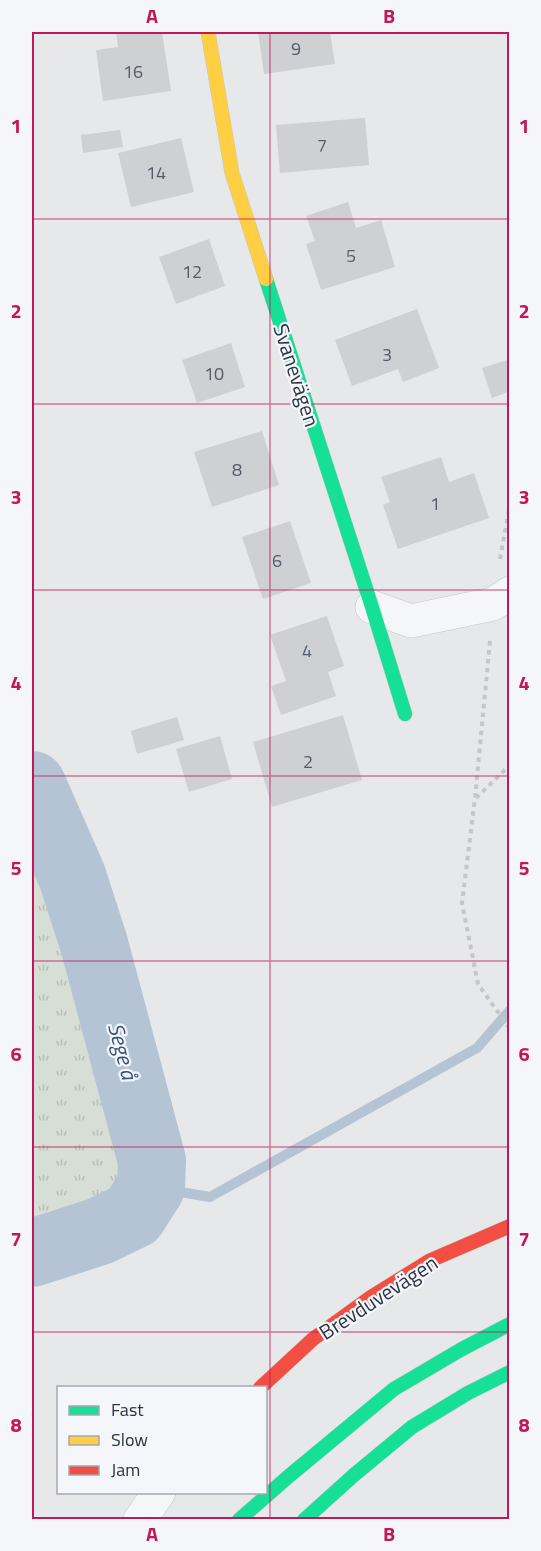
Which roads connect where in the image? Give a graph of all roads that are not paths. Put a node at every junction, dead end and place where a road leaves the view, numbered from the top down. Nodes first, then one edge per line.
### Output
1 (208, 32) edge
2 (501, 599) edge
3 (372, 607) junction
4 (405, 714) dead end
5 (510, 1226) edge
6 (510, 1324) edge
7 (510, 1372) edge
8 (262, 1386) edge
9 (158, 1494) edge
10 (140, 1520) edge
11 (239, 1520) edge
12 (304, 1520) edge

1 - 3 main road, Svanevägen
2 - 3 street
3 - 4 main road, Svanevägen
5 - 8 main road, Brevduvevägen
6 - 11 main road
7 - 12 main road
9 - 10 street

